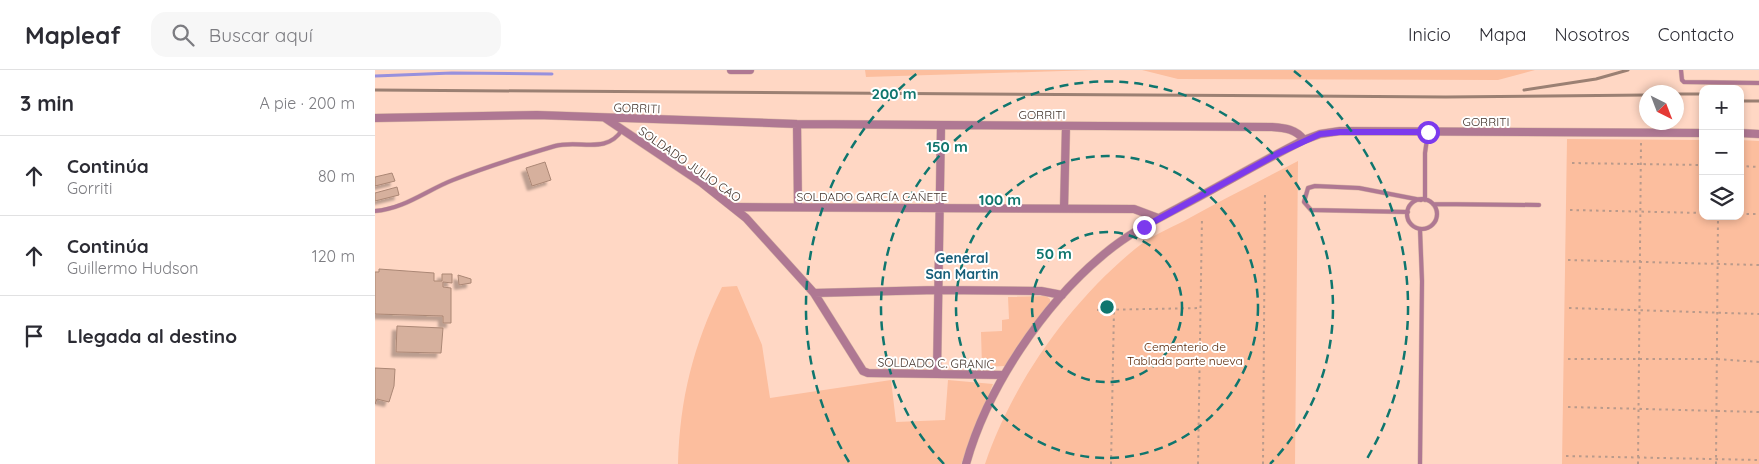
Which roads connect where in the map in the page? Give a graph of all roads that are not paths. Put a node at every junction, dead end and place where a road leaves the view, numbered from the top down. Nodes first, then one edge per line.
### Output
1 (731, 70) edge
2 (750, 70) edge
3 (1681, 70) edge
4 (1759, 83) edge
5 (375, 118) edge
6 (605, 118) junction
7 (797, 124) junction
8 (941, 126) junction
9 (1066, 126) junction
10 (622, 130) junction
11 (1428, 132) junction
12 (1699, 133) edge
13 (1744, 133) edge
14 (1759, 134) edge
15 (1304, 140) junction
16 (1423, 200) junction
17 (1433, 204) junction
18 (1539, 205) dead end
19 (798, 207) junction
20 (734, 208) junction
21 (939, 208) junction
22 (1065, 208) junction
23 (375, 211) edge
24 (1408, 212) junction
25 (1158, 218) junction
26 (1420, 229) junction
27 (937, 290) junction
28 (815, 293) junction
29 (1062, 295) junction
30 (937, 373) junction
31 (868, 374) joint
32 (1004, 375) junction
33 (965, 464) edge
34 (1420, 464) edge

1 - 2 street
3 - 4 lane
5 - 6 street, GORRITI
6 - 7 street, GORRITI
6 - 10 street, SOLDADO JULIO CAO
7 - 8 street, GORRITI
7 - 19 street
8 - 9 street, GORRITI
8 - 21 street
9 - 15 street, GORRITI
9 - 22 street
10 - 20 street, SOLDADO JULIO CAO
10 - 23 lane
11 - 12 street, GORRITI
11 - 15 street, GORRITI
11 - 16 lane
13 - 14 street
15 - 25 street
16 - 17 lane
16 - 24 lane
16 - 24 lane
17 - 18 lane
17 - 26 lane
19 - 20 street, SOLDADO GARCÍA CAÑETE
19 - 21 street, SOLDADO GARCÍA CAÑETE
20 - 28 street, SOLDADO JULIO CAO
21 - 22 street, SOLDADO GARCÍA CAÑETE
21 - 27 street
22 - 25 street, SOLDADO GARCÍA CAÑETE
24 - 26 lane
25 - 29 street
26 - 34 lane
27 - 28 street
27 - 29 street
27 - 30 street
28 - 31 street, SOLDADO JULIO CAO
29 - 32 street
30 - 31 street, SOLDADO C. GRANIC
30 - 32 street, SOLDADO C. GRANIC
32 - 33 street

